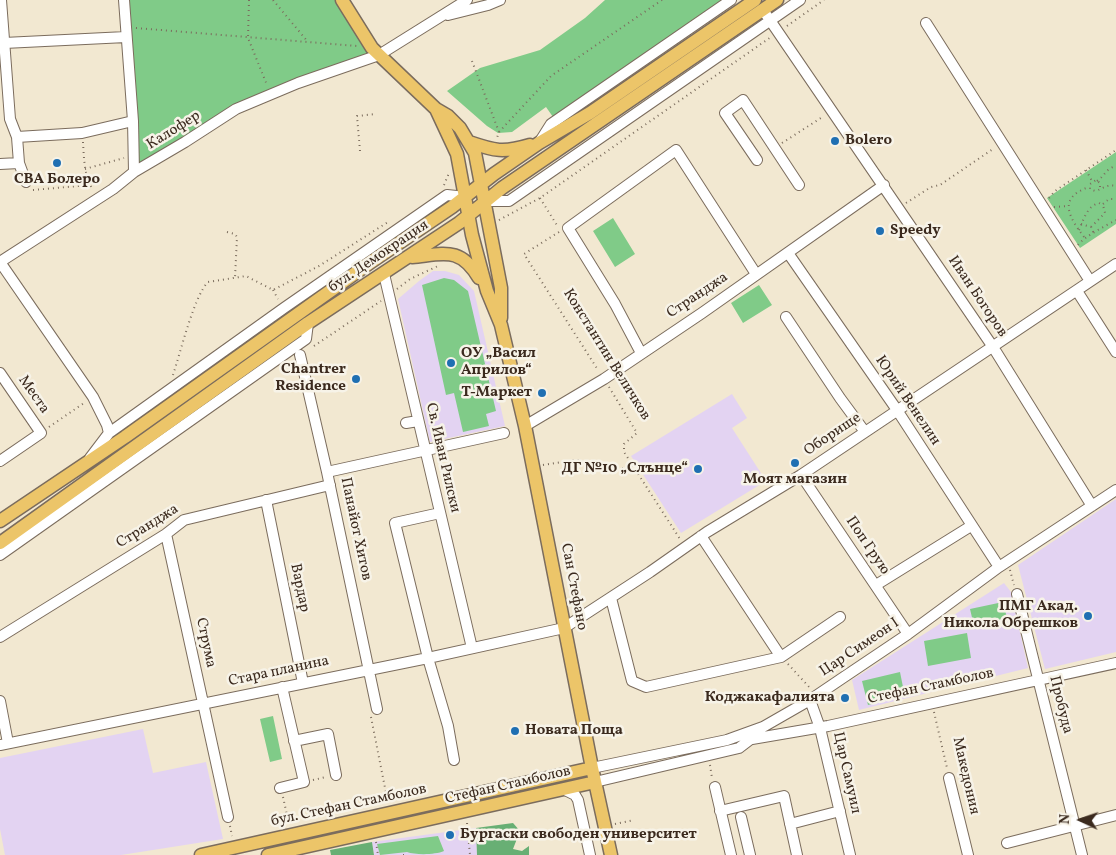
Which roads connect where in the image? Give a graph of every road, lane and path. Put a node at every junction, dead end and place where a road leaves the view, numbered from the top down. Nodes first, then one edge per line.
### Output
1 (1, 0) edge
2 (124, 0) edge
3 (249, 0) edge
4 (273, 0) edge
5 (342, 0) edge
6 (467, 0) edge
7 (500, 0) edge
8 (662, 0) edge
9 (731, 0) edge
10 (777, 0) edge
11 (800, 0) edge
12 (824, 0) edge
13 (759, 5) edge
14 (439, 17) junction
15 (770, 21) junction
16 (926, 23) dead end
17 (126, 32) junction
18 (778, 33) junction
19 (248, 38) junction
20 (308, 42) junction
21 (4, 43) junction
22 (376, 51) junction
23 (472, 61) dead end
24 (3, 80) edge
25 (271, 94) junction
26 (436, 109) junction
27 (832, 111) junction
28 (376, 114) dead end
29 (133, 121) junction
30 (499, 132) junction
31 (82, 133) junction
32 (17, 138) junction
33 (469, 142) junction
34 (1001, 142) junction
35 (539, 143) junction
36 (774, 148) junction
37 (493, 150) junction
38 (1116, 150) edge
39 (360, 152) dead end
40 (134, 156) junction
41 (1099, 156) dead end
42 (757, 160) dead end
43 (1102, 160) junction
44 (19, 163) junction
45 (0, 164) edge
46 (1116, 166) edge
47 (85, 169) junction
48 (1078, 170) dead end
49 (1086, 170) junction
50 (451, 171) dead end
51 (134, 172) junction
52 (1080, 174) junction
53 (1092, 181) junction
54 (1098, 181) junction
55 (26, 182) joint
56 (481, 184) junction
57 (90, 185) junction
58 (799, 185) dead end
59 (884, 185) junction
60 (1116, 186) edge
61 (443, 187) dead end
62 (1090, 187) junction
63 (1100, 187) junction
64 (466, 197) junction
65 (98, 198) junction
66 (540, 198) junction
67 (1049, 198) dead end
68 (1116, 199) edge
69 (484, 202) junction
70 (1103, 205) junction
71 (1054, 206) dead end
72 (1069, 206) junction
73 (898, 208) junction
74 (469, 215) junction
75 (394, 219) dead end
76 (1116, 220) edge
77 (498, 222) dead end
78 (1082, 224) junction
79 (1091, 227) junction
80 (1079, 230) junction
81 (227, 232) dead end
82 (1094, 234) junction
83 (788, 253) junction
84 (409, 257) junction
85 (0, 262) edge
86 (1116, 264) edge
87 (384, 274) junction
88 (756, 274) junction
89 (236, 278) junction
90 (1090, 281) junction
91 (486, 291) junction
92 (1077, 291) junction
93 (786, 316) dead end
94 (308, 323) junction
95 (501, 325) junction
96 (993, 347) junction
97 (1116, 352) edge
98 (641, 353) junction
99 (300, 355) dead end
100 (0, 373) edge
101 (604, 379) junction
102 (4, 387) edge
103 (169, 390) junction
104 (93, 396) junction
105 (897, 410) junction
106 (418, 421) junction
107 (406, 423) dead end
108 (525, 426) junction
109 (865, 432) junction
110 (41, 433) junction
111 (109, 433) junction
112 (504, 433) dead end
113 (424, 450) junction
114 (0, 460) edge
115 (85, 464) junction
116 (533, 466) junction
117 (634, 470) junction
118 (327, 472) junction
119 (801, 475) junction
120 (330, 485) junction
121 (1116, 490) edge
122 (266, 500) junction
123 (1092, 506) junction
124 (440, 513) junction
125 (0, 521) edge
126 (971, 526) junction
127 (166, 534) junction
128 (701, 536) junction
129 (0, 543) edge
130 (685, 547) junction
131 (0, 555) edge
132 (1003, 564) junction
133 (876, 586) junction
134 (1017, 594) joint
135 (611, 598) junction
136 (840, 617) dead end
137 (564, 628) junction
138 (908, 634) junction
139 (0, 637) edge
140 (472, 648) junction
141 (781, 657) junction
142 (428, 658) junction
143 (1116, 663) edge
144 (369, 669) junction
145 (1039, 680) junction
146 (303, 682) junction
147 (282, 687) junction
148 (813, 698) junction
149 (0, 701) edge
150 (203, 703) junction
151 (932, 704) junction
152 (373, 709) joint
153 (763, 727) junction
154 (820, 728) junction
155 (752, 739) junction
156 (294, 742) junction
157 (4, 744) edge
158 (707, 755) junction
159 (454, 760) dead end
160 (592, 768) junction
161 (336, 775) joint
162 (949, 778) joint
163 (304, 782) junction
164 (595, 782) junction
165 (715, 787) joint
166 (280, 788) joint
167 (565, 790) junction
168 (720, 811) junction
169 (840, 811) junction
170 (466, 812) junction
171 (390, 813) junction
172 (1116, 815) edge
173 (228, 817) joint
174 (741, 818) dead end
175 (634, 820) dead end
176 (790, 824) junction
177 (605, 826) junction
178 (1075, 826) junction
179 (291, 835) junction
180 (1007, 843) dead end
181 (235, 848) junction
182 (201, 855) edge
183 (268, 855) edge
184 (470, 855) edge
185 (590, 855) edge
186 (612, 855) edge
187 (731, 855) edge
188 (750, 855) edge
189 (797, 855) edge
190 (850, 855) edge
191 (968, 855) edge
192 (1082, 855) edge

1 - 21 street
2 - 17 street
3 - 19 path
4 - 20 path
5 - 22 main road
6 - 14 street, Калофер
7 - 14 street
8 - 30 path
9 - 35 street, бул. Демокрация
10 - 13 main road, бул. Демокрация
11 - 15 street
12 - 18 path
13 - 15 street, Иван Богоров
13 - 35 main road, бул. Демокрация
13 - 69 main road, бул. Демокрация
14 - 22 street, Калофер
15 - 18 street, Иван Богоров
15 - 69 street
16 - 34 street
17 - 19 path
17 - 21 street
17 - 29 street
18 - 27 street, Иван Богоров
18 - 66 path
19 - 20 path
19 - 25 path
20 - 22 path
21 - 24 street
22 - 25 street, Калофер
22 - 26 main road
23 - 30 path
24 - 32 street
25 - 51 street, Калофер
26 - 33 main road
26 - 64 main road
27 - 36 path
27 - 59 street, Иван Богоров
28 - 39 path
29 - 31 street
29 - 40 street
30 - 37 path
31 - 32 street
31 - 47 path
32 - 44 street
33 - 37 main road
33 - 56 main road
34 - 73 path
34 - 90 street
35 - 37 main road
35 - 56 main road, бул. Демокрация
36 - 42 street
36 - 58 street
38 - 43 path
40 - 47 path
40 - 51 street
41 - 43 path
43 - 49 path
44 - 45 street
44 - 55 street
46 - 54 path
47 - 57 path
48 - 52 path
49 - 52 path
49 - 53 path
50 - 61 path
51 - 65 street, Калофер
52 - 67 path
53 - 54 path
53 - 62 path
54 - 63 path
55 - 57 path
56 - 64 main road, бул. Демокрация
56 - 69 main road, Сан Стефано
57 - 65 path
59 - 73 street, Иван Богоров
59 - 83 street, Странджа
60 - 63 path
62 - 63 path
62 - 72 path
64 - 74 main road, Сан Стефано
64 - 103 street
64 - 115 main road, бул. Демокрация
65 - 85 street, Калофер
66 - 77 path
66 - 101 path, Константин Величков
68 - 70 path
69 - 74 main road, бул. Демокрация
69 - 95 main road, Сан Стефано
70 - 78 path
70 - 79 path
71 - 72 path
72 - 80 path
73 - 96 street, Иван Богоров
74 - 84 main road, бул. Демокрация
74 - 91 main road, Сан Стефано
75 - 89 path
76 - 82 path
78 - 79 path
78 - 80 path
79 - 82 path
80 - 82 path
81 - 89 path
83 - 88 street, Странджа
83 - 105 street, Юрий Венелин
84 - 87 main road, бул. Демокрация
84 - 91 main road
85 - 104 street
86 - 90 street, Оборище
87 - 94 main road, бул. Демокрация
87 - 106 street, Св. Иван Рилски
88 - 98 street, Странджа
88 - 98 street
89 - 103 path
90 - 92 street, Оборище
91 - 95 main road, Сан Стефано
92 - 96 street, Оборище
92 - 97 street
93 - 109 street
94 - 129 main road, бул. Демокрация
94 - 131 street
95 - 108 main road, Сан Стефано
96 - 105 street, Оборище
96 - 123 street, Иван Богоров
98 - 101 street, Странджа
99 - 118 street, Панайот Хитов
100 - 102 street, Места
101 - 108 street, Странджа
101 - 117 path, Константин Величков
102 - 110 street, Места
103 - 111 street
104 - 110 path
104 - 111 street
105 - 109 street, Оборище
105 - 126 street, Юрий Венелин
106 - 107 street
106 - 113 street, Св. Иван Рилски
108 - 116 main road, Сан Стефано
109 - 119 street, Оборище
110 - 114 street
111 - 115 street
112 - 113 street
113 - 118 street
113 - 124 street, Св. Иван Рилски
115 - 125 main road, бул. Демокрация
116 - 117 path
116 - 137 main road, Сан Стефано
117 - 130 path, Константин Величков
118 - 120 street, Панайот Хитов
119 - 128 street, Оборище
119 - 133 street, Поп Грую
120 - 122 street, Странджа
120 - 144 street, Панайот Хитов
121 - 123 street, Цар Симеон I
122 - 127 street, Странджа
122 - 146 street, Вардар
123 - 132 street, Цар Симеон I
124 - 140 street, Св. Иван Рилски
124 - 142 street
126 - 132 street, Юрий Венелин
126 - 133 street
127 - 139 street, Странджа
127 - 150 street, Струма
128 - 130 street, Оборище
128 - 141 street
130 - 135 street, Оборище
132 - 134 path
132 - 138 street, Цар Симеон I
133 - 138 street, Поп Грую
134 - 145 street, Пробуда
135 - 137 street, Оборище
135 - 141 street
136 - 141 street
137 - 140 street, Стара планина
137 - 160 main road, Сан Стефано
138 - 148 street, Цар Симеон I
140 - 142 street, Стара планина
141 - 148 path
142 - 144 street, Стара планина
142 - 159 street
143 - 145 street, Стефан Стамболов
144 - 146 street, Стара планина
144 - 152 street, Панайот Хитов
145 - 151 street, Стефан Стамболов
145 - 178 street, Пробуда
146 - 147 street, Стара планина
147 - 150 street, Стара планина
147 - 156 street
148 - 153 street, Цар Симеон I
148 - 154 street, Цар Самуил
149 - 157 street
150 - 157 street, Стара планина
150 - 173 street, Струма
151 - 154 street, Стефан Стамболов
151 - 162 path, Македония
152 - 171 path
153 - 155 street, Стефан Стамболов
153 - 160 street, Цар Симеон I
154 - 155 street, Стефан Стамболов
154 - 169 street, Цар Самуил
155 - 158 street, Стефан Стамболов
156 - 161 street
156 - 163 street
158 - 164 street, Стефан Стамболов
158 - 165 path
160 - 164 main road, Сан Стефано
160 - 171 main road, бул. Стефан Стамболов
161 - 163 path
162 - 191 street, Македония
163 - 166 street
164 - 167 main road, Стефан Стамболов
164 - 177 main road, Сан Стефано
165 - 168 street
166 - 179 path
167 - 170 main road, Стефан Стамболов
167 - 185 street
168 - 176 street
168 - 187 street
169 - 176 street
169 - 190 street, Цар Самуил
170 - 183 main road, Стефан Стамболов
170 - 184 path
171 - 179 main road, бул. Стефан Стамболов
172 - 178 street
173 - 181 path
174 - 188 street
175 - 177 path
176 - 189 street
177 - 186 main road, Сан Стефано
178 - 180 street
178 - 192 street, Пробуда
179 - 181 main road, бул. Стефан Стамболов
181 - 182 main road, бул. Стефан Стамболов

